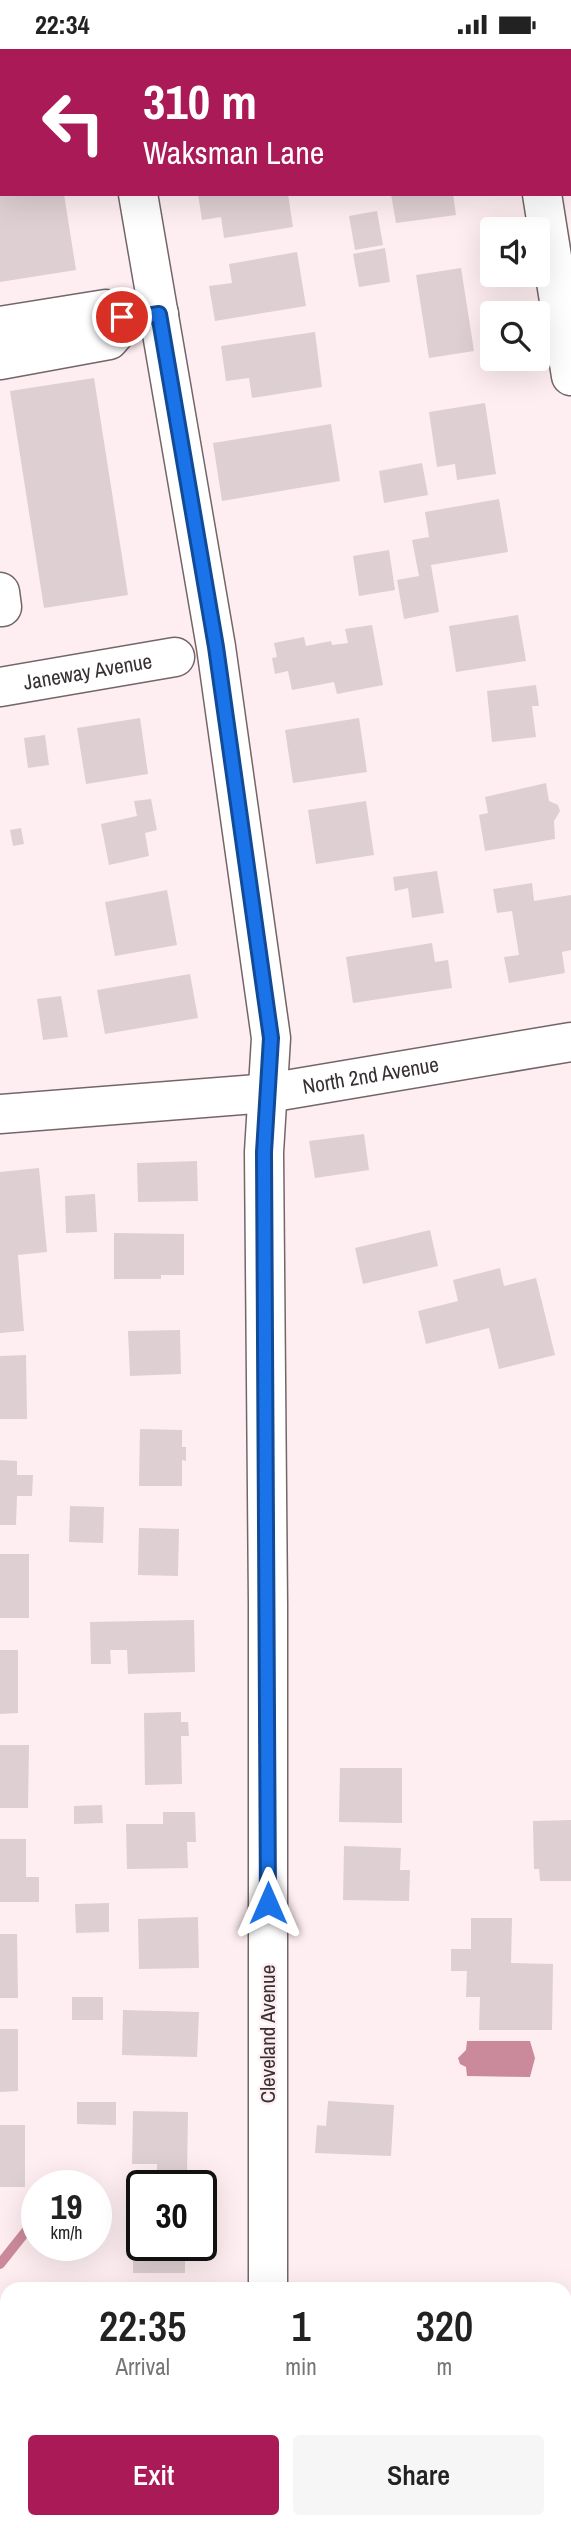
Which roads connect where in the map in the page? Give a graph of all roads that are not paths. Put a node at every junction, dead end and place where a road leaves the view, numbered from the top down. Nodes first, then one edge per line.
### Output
1 (138, 196) edge
2 (542, 196) edge
3 (143, 317) junction
4 (0, 326) edge
5 (0, 360) edge
6 (571, 376) edge
7 (175, 657) dead end
8 (0, 687) edge
9 (571, 1042) edge
10 (268, 1093) junction
11 (0, 1114) edge
12 (268, 2282) edge

1 - 3 street, Cleveland Avenue
2 - 6 street
3 - 4 street
3 - 5 street
3 - 10 street, Cleveland Avenue
7 - 8 street, Janeway Avenue
9 - 10 street, North 2nd Avenue
10 - 11 street, North 2nd Avenue
10 - 12 street, Cleveland Avenue

